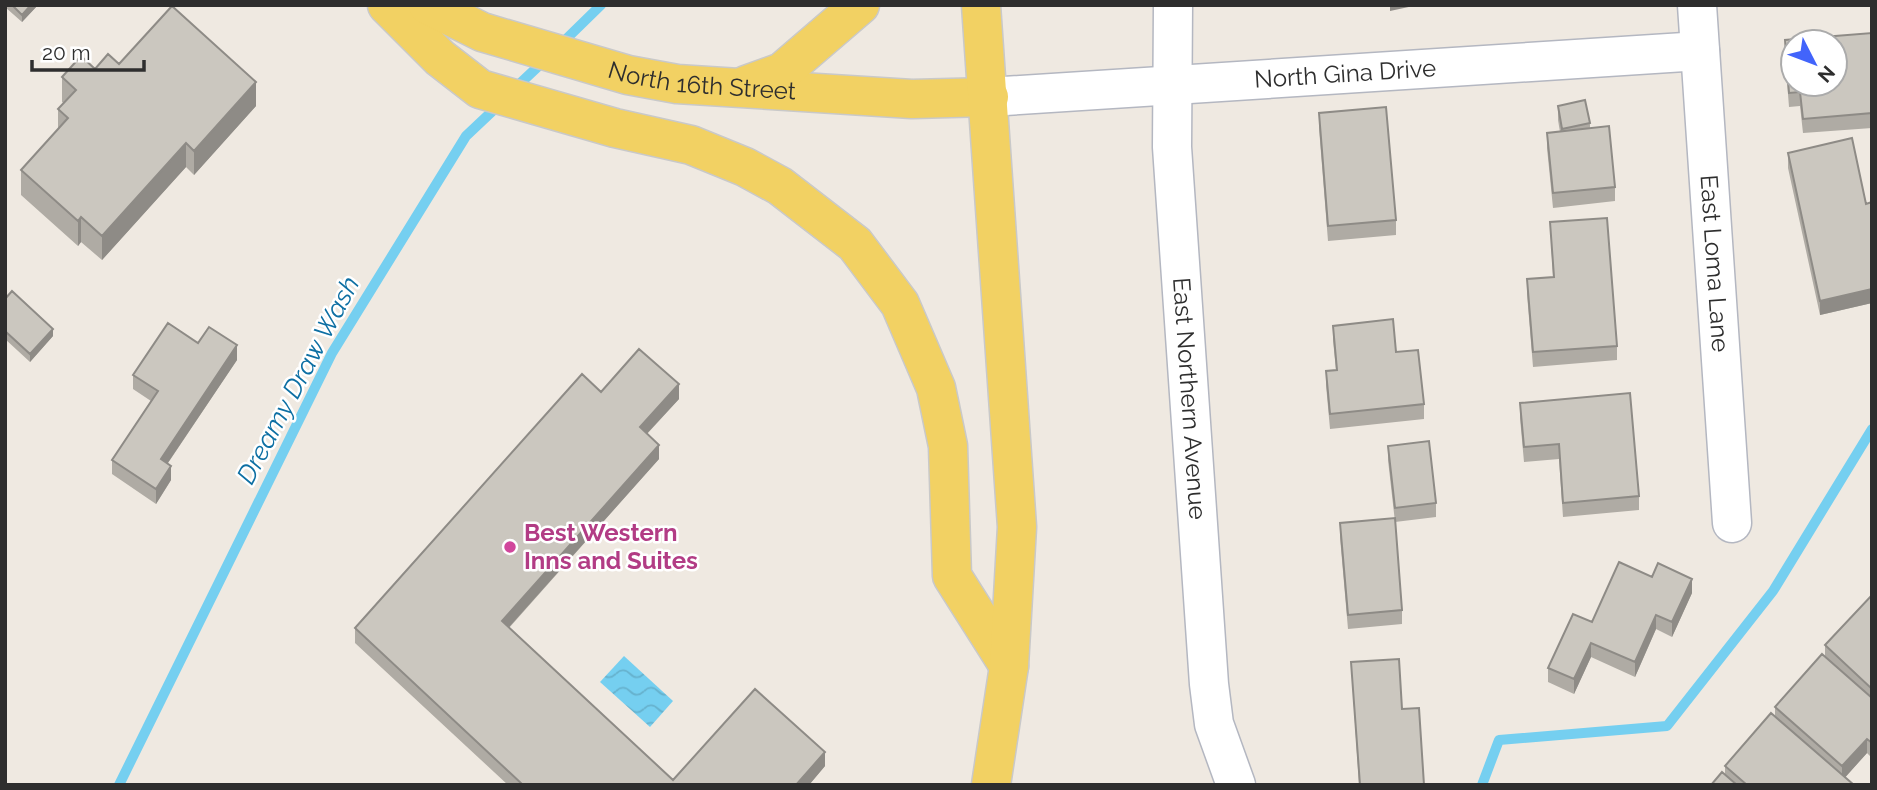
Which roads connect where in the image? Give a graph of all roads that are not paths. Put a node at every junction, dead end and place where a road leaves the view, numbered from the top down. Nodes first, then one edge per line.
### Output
1 (387, 5) edge
2 (428, 5) edge
3 (860, 5) edge
4 (981, 5) edge
5 (1173, 5) edge
6 (1697, 5) edge
7 (1700, 51) junction
8 (1172, 82) junction
9 (737, 88) junction
10 (989, 97) junction
11 (1732, 523) dead end
12 (1009, 666) junction
13 (991, 785) edge
14 (1236, 785) edge

1 - 12 main road
2 - 9 main road, North 16th Street
3 - 9 main road
4 - 10 main road
5 - 8 street, East Northern Avenue
6 - 7 street, East Loma Lane
7 - 8 street, North Gina Drive
7 - 11 street, East Loma Lane
8 - 10 street, North Gina Drive
8 - 14 street, East Northern Avenue
9 - 10 main road, North 16th Street
10 - 12 main road
12 - 13 main road

